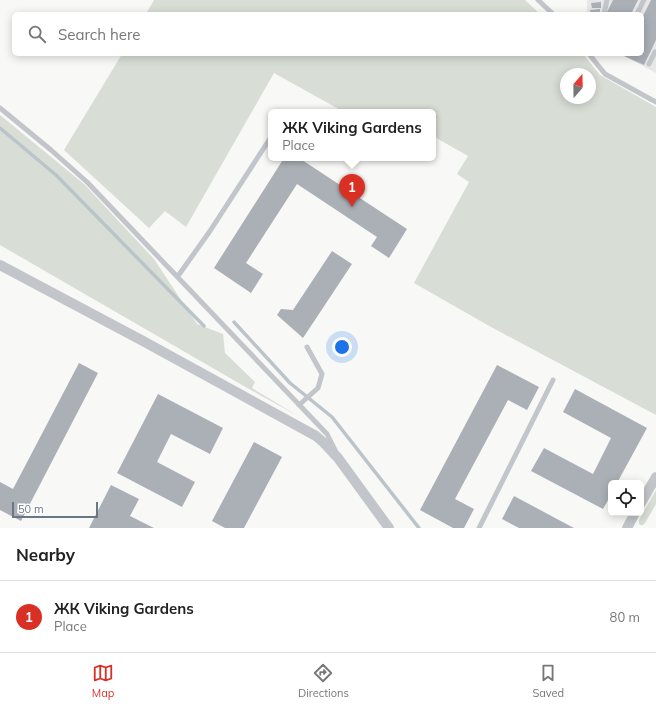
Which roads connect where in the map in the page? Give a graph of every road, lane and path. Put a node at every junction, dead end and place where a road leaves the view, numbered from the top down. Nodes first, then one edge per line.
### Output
1 (538, 0) edge
2 (607, 0) edge
3 (644, 0) edge
4 (551, 12) edge
5 (604, 12) edge
6 (639, 12) edge
7 (656, 51) edge
8 (590, 56) edge
9 (649, 64) dead end
10 (656, 102) edge
11 (0, 108) edge
12 (268, 142) edge
13 (0, 265) edge
14 (178, 276) junction
15 (307, 347) dead end
16 (552, 380) dead end
17 (299, 405) junction
18 (338, 458) junction
19 (656, 477) edge
20 (644, 498) edge
21 (634, 516) edge
22 (389, 528) edge
23 (479, 528) edge
24 (628, 528) edge

1 - 4 lane
2 - 5 lane
3 - 6 lane
7 - 9 lane
8 - 10 lane
11 - 14 lane
12 - 14 lane
13 - 18 street
14 - 17 lane
15 - 17 lane
16 - 23 lane
17 - 18 lane
18 - 22 street
19 - 20 street
21 - 24 street

